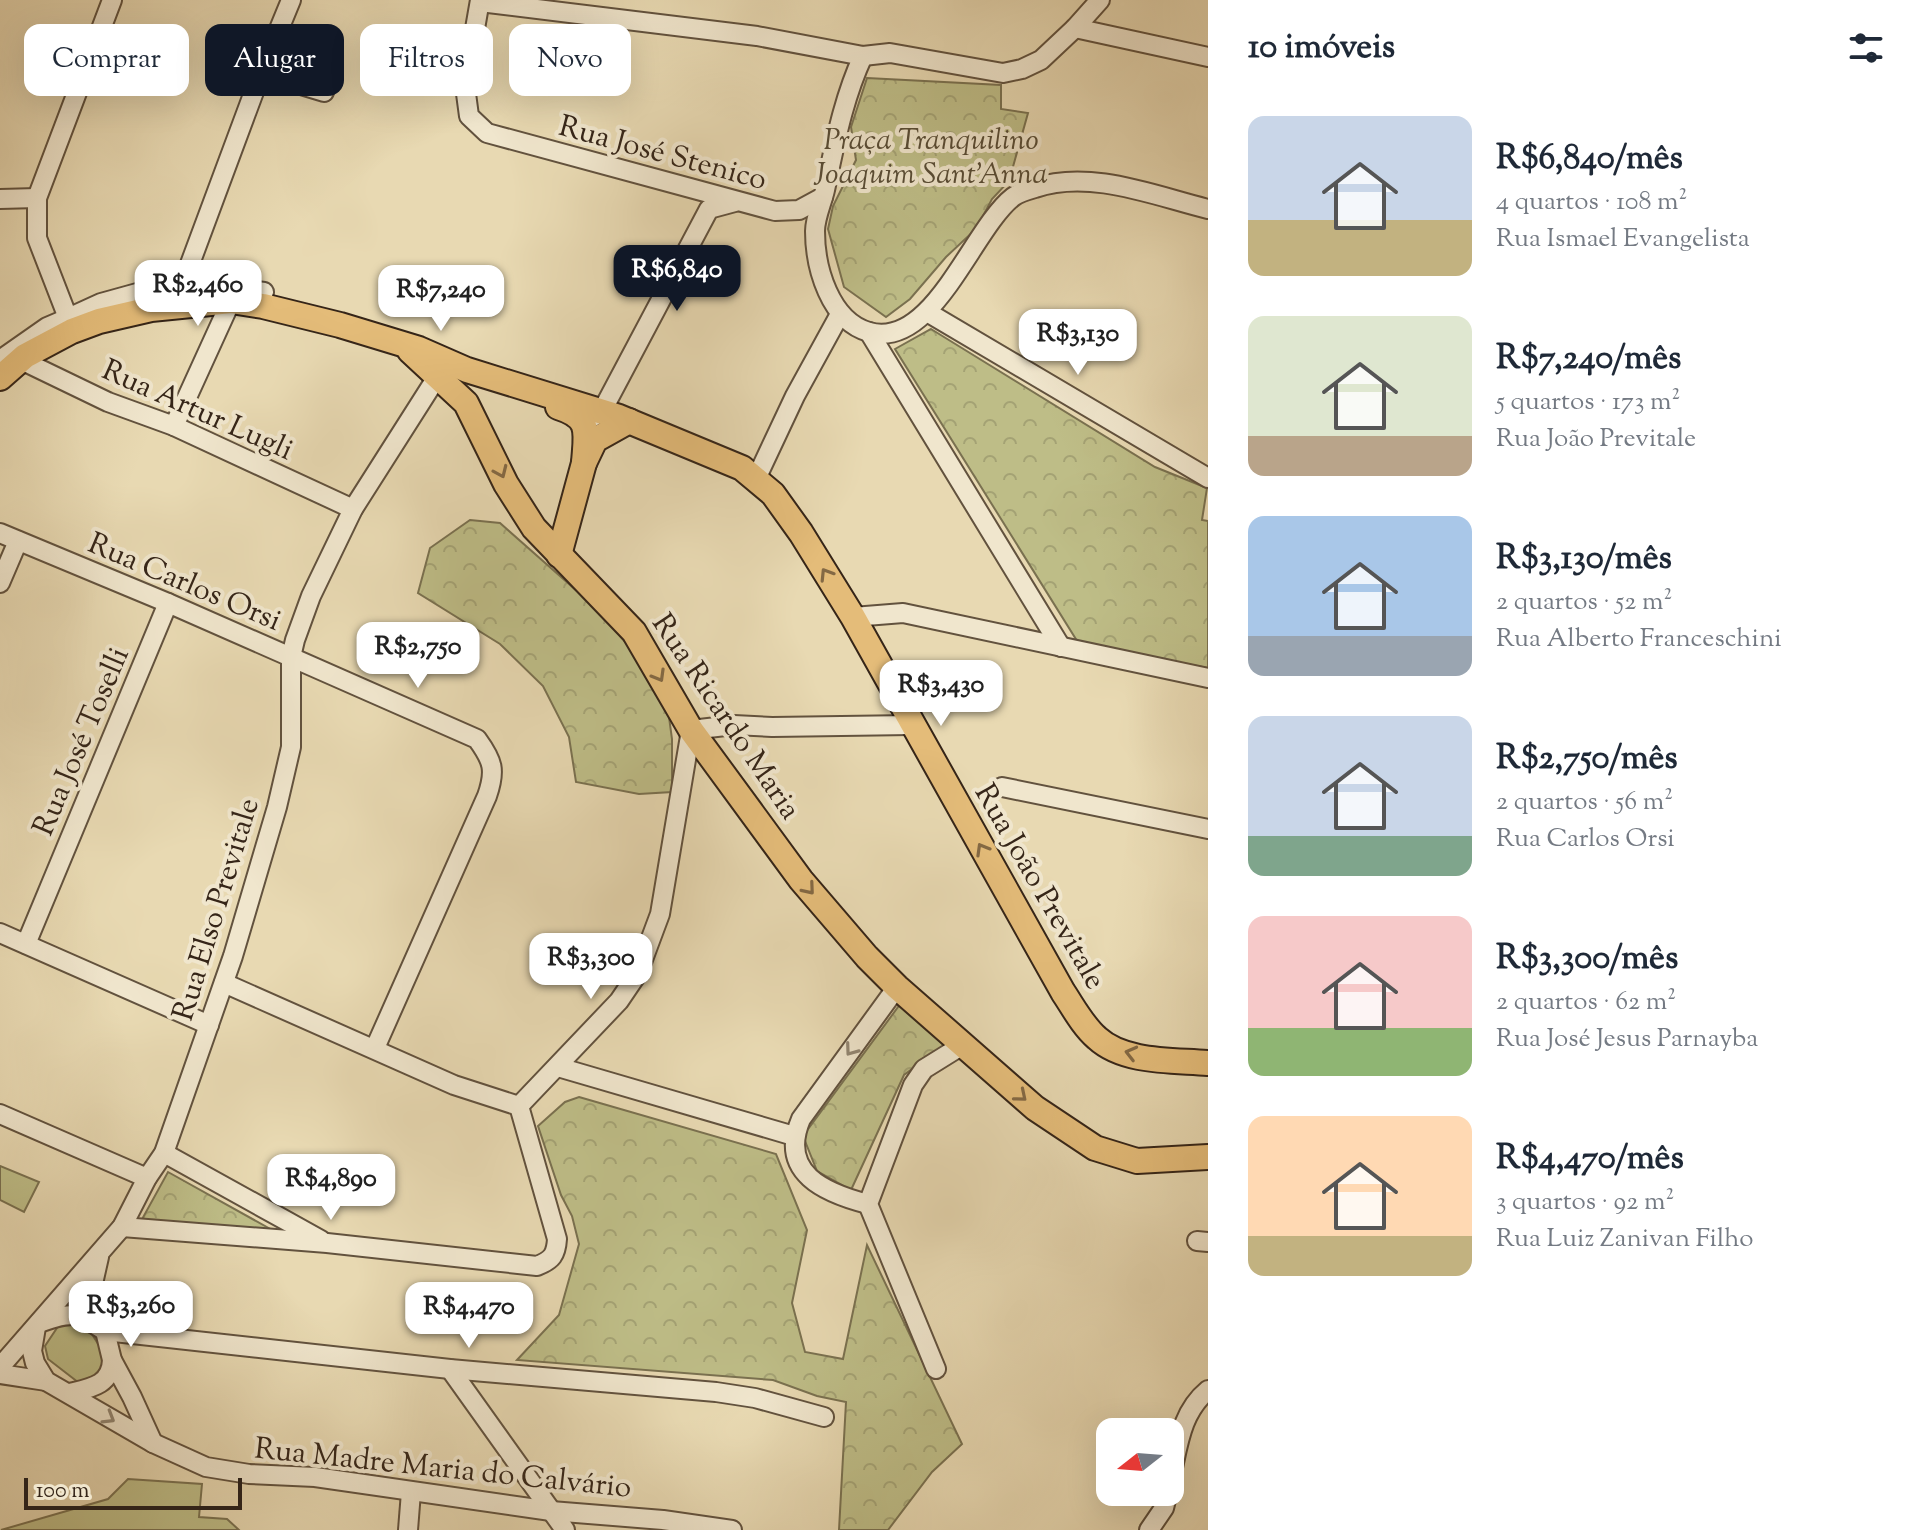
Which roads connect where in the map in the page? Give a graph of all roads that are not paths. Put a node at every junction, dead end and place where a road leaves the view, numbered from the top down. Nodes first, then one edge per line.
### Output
1 (112, 0) edge
2 (291, 0) edge
3 (1100, 0) edge
4 (480, 1) edge
5 (281, 24) edge
6 (1075, 28) junction
7 (863, 56) junction
8 (1208, 57) edge
9 (252, 96) edge
10 (823, 197) junction
11 (37, 198) junction
12 (0, 199) edge
13 (746, 202) junction
14 (1208, 209) edge
15 (184, 280) junction
16 (264, 292) dead end
17 (231, 301) junction
18 (927, 312) junction
19 (840, 314) junction
20 (68, 318) junction
21 (869, 332) junction
22 (10, 360) edge
23 (0, 378) edge
24 (454, 380) junction
25 (593, 417) junction
26 (629, 421) junction
27 (174, 426) junction
28 (584, 463) junction
29 (1208, 478) edge
30 (756, 479) junction
31 (353, 509) junction
32 (0, 533) edge
33 (18, 541) junction
34 (559, 555) junction
35 (0, 583) edge
36 (168, 603) junction
37 (853, 617) junction
38 (1061, 647) junction
39 (291, 657) junction
40 (1208, 678) edge
41 (911, 725) junction
42 (691, 730) junction
43 (1002, 787) dead end
44 (1208, 829) edge
45 (0, 933) edge
46 (26, 944) junction
47 (224, 983) junction
48 (897, 987) junction
49 (209, 1025) junction
50 (961, 1046) junction
51 (375, 1048) junction
52 (1208, 1063) edge
53 (558, 1067) junction
54 (519, 1106) junction
55 (0, 1114) edge
56 (794, 1136) junction
57 (164, 1153) junction
58 (1208, 1157) edge
59 (147, 1178) junction
60 (868, 1204) junction
61 (122, 1227) junction
62 (327, 1243) junction
63 (99, 1254) junction
64 (37, 1324) junction
65 (105, 1331) junction
66 (3, 1358) edge
67 (112, 1360) junction
68 (450, 1369) junction
69 (936, 1369) dead end
70 (0, 1374) edge
71 (46, 1381) junction
72 (1208, 1390) edge
73 (70, 1393) junction
74 (824, 1417) dead end
75 (1184, 1422) edge
76 (153, 1443) junction
77 (411, 1492) junction
78 (1164, 1506) edge
79 (551, 1511) junction
80 (408, 1530) edge
81 (565, 1530) edge
82 (732, 1530) edge
83 (1149, 1530) edge

1 - 11 street
2 - 5 street
3 - 6 street
4 - 7 street
4 - 13 street, Rua José Stenico
6 - 7 street
6 - 8 street
7 - 10 street
9 - 15 street
10 - 13 street, Rua José Stenico
10 - 19 street
11 - 12 street
11 - 20 street
13 - 25 street
14 - 18 street
15 - 16 street
15 - 20 street
17 - 22 main road
17 - 24 main road
17 - 27 street
18 - 21 street
18 - 29 street
19 - 21 street
19 - 30 street
20 - 22 street
21 - 38 street
22 - 23 main road
22 - 27 street, Rua Artur Lugli
24 - 25 main road
24 - 31 street, Rua Elso Previtale
24 -> 34 main road, Rua Ricardo Maria
25 - 26 main road, Rua João Previtale
25 - 28 main road
26 - 28 main road
26 - 30 main road, Rua João Previtale
27 - 31 street, Rua Artur Lugli
28 - 34 main road
37 -> 30 main road, Rua João Previtale
31 - 39 street, Rua Elso Previtale
32 - 33 street, Rua Carlos Orsi
33 - 35 street
33 - 36 street, Rua Carlos Orsi
34 -> 42 main road, Rua Ricardo Maria
36 - 39 street, Rua Carlos Orsi
36 - 46 street, Rua José Toselli
37 - 38 street
37 - 41 main road, Rua João Previtale
38 - 40 street
39 - 47 street, Rua Elso Previtale
39 - 51 street, Rua Carlos Orsi
41 - 42 street
52 -> 41 main road, Rua João Previtale
42 -> 48 main road, Rua Ricardo Maria
42 - 53 street
43 - 44 street
45 - 46 street
46 - 49 street
47 - 49 street, Rua Elso Previtale
47 - 51 street
48 - 50 main road, Rua Ricardo Maria
48 -> 56 street
49 - 57 street, Rua Elso Previtale
50 -> 58 main road, Rua Ricardo Maria
50 - 60 street
51 - 54 street
53 - 54 street
53 - 56 street
54 - 62 street
55 - 59 street
56 - 60 street
57 - 59 street, Rua Elso Previtale
57 - 62 street
59 - 61 street, Rua Elso Previtale
60 - 69 street
61 - 62 street
61 - 63 street, Rua Elso Previtale
63 - 64 street, Rua Elso Previtale
63 - 65 street
64 - 65 street
64 - 66 street, Rua Elso Previtale
64 - 71 street
65 - 67 street
65 - 68 street
67 - 73 street
67 - 76 street
68 - 74 street
68 - 79 street
70 - 71 street
71 - 73 street, Rua Madre Maria do Calvário
72 - 75 street
73 -> 76 street, Rua Madre Maria do Calvário
76 - 77 street, Rua Madre Maria do Calvário
77 - 79 street, Rua Madre Maria do Calvário
77 - 80 street
78 - 83 street
79 - 81 street
79 - 82 street, Rua Madre Maria do Calvário

